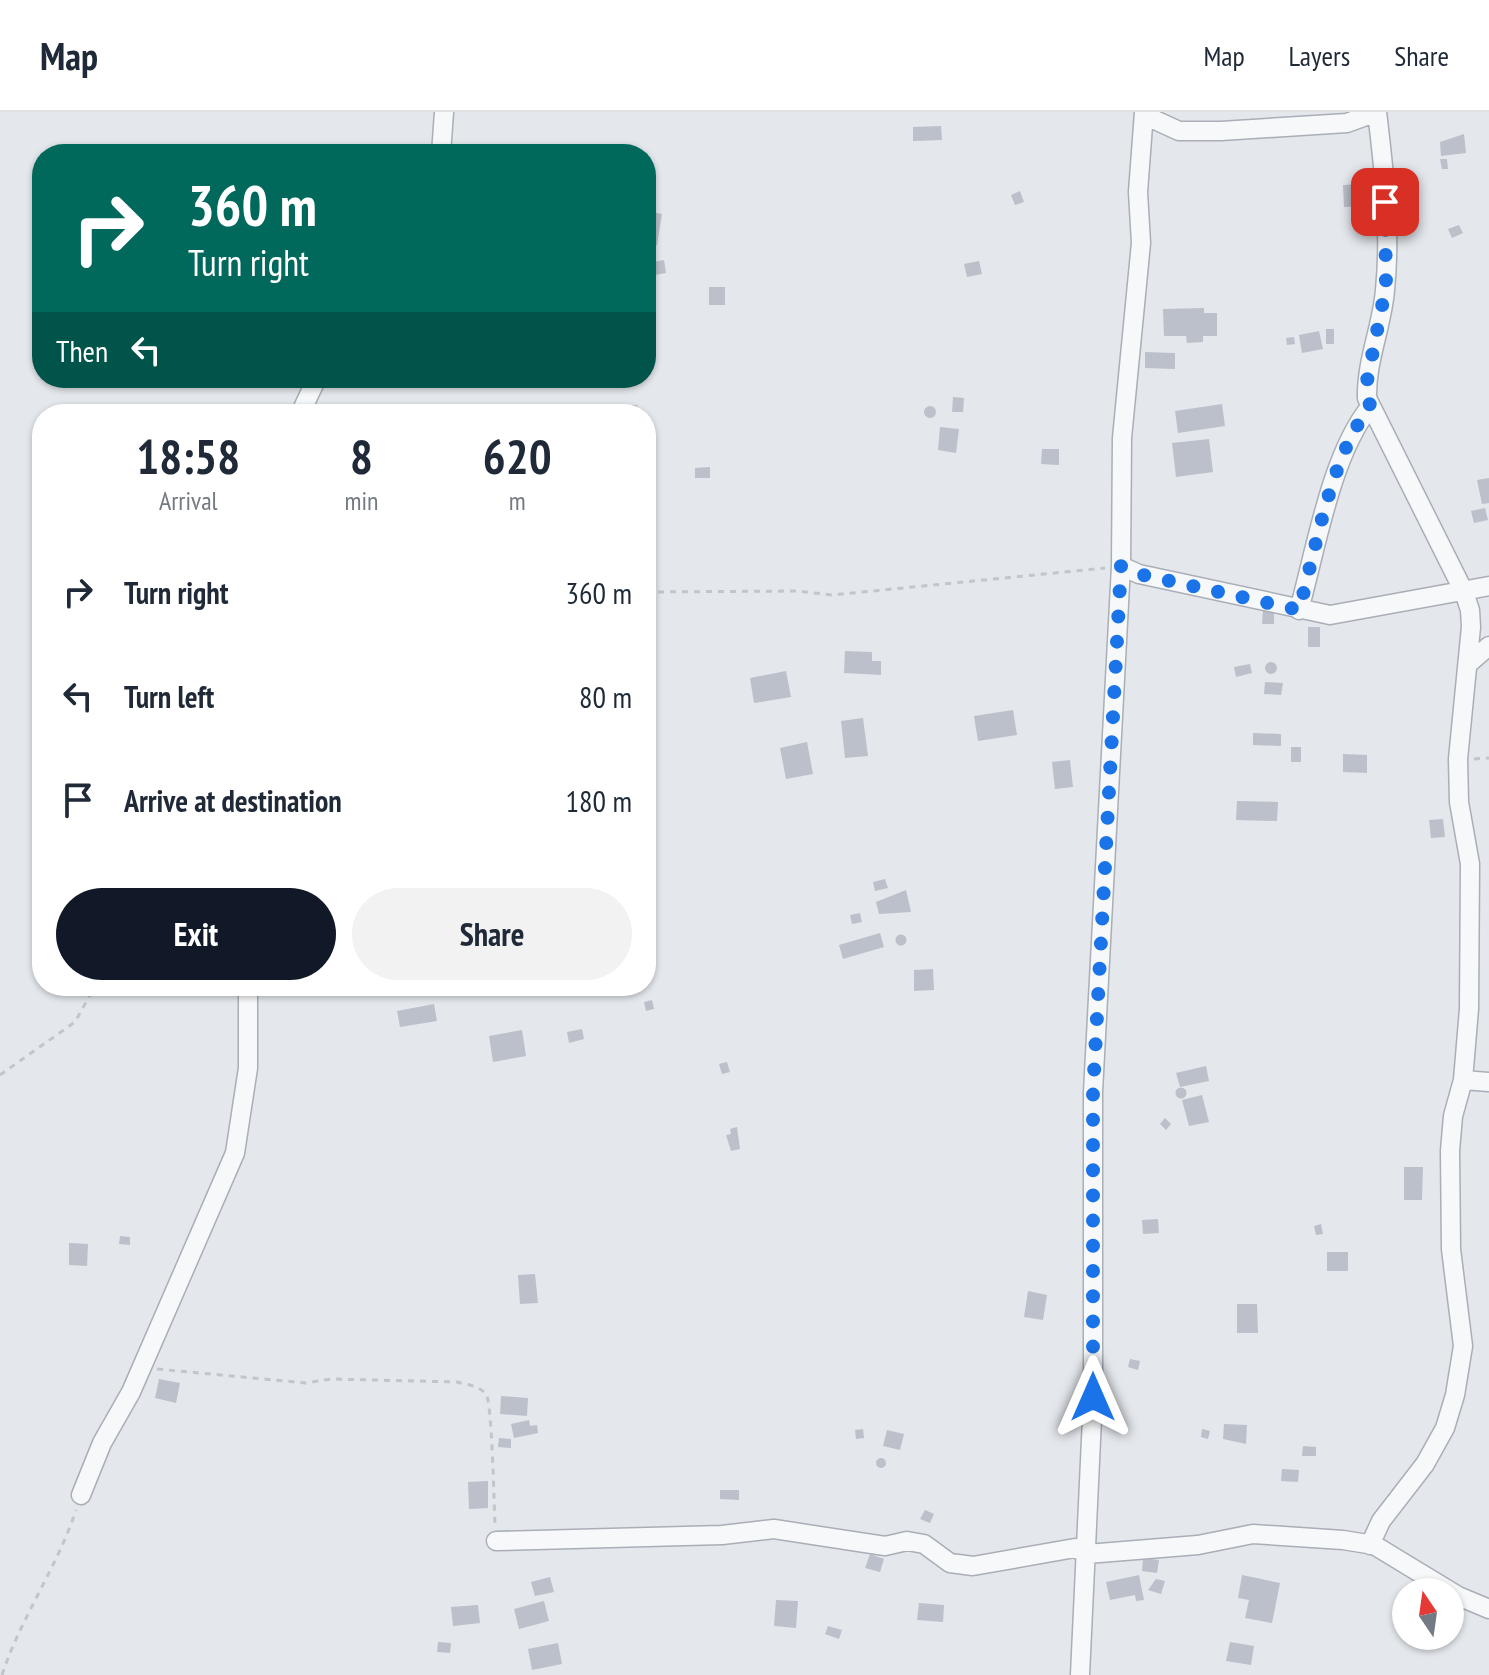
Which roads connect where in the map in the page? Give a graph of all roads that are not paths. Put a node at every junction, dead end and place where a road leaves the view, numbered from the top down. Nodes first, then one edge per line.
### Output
1 (444, 112) edge
2 (1377, 112) edge
3 (1144, 114) edge
4 (442, 144) edge
5 (1370, 407) junction
6 (1121, 566) junction
7 (1489, 586) edge
8 (1464, 592) junction
9 (1299, 610) junction
10 (1489, 646) edge
11 (1468, 664) junction
12 (248, 996) edge
13 (1463, 1080) junction
14 (1489, 1082) edge
15 (81, 1495) road end
16 (496, 1541) road end
17 (1370, 1545) junction
18 (1087, 1554) junction
19 (1489, 1609) edge
20 (1080, 1675) edge

1 - 4 street
2 - 3 street
2 - 5 street
3 - 6 street
5 - 8 street
5 - 9 street
6 - 9 street
6 - 18 street
7 - 8 street
8 - 9 street
8 - 11 street
10 - 11 street
11 - 13 street
12 - 15 street
13 - 14 street
13 - 17 street
16 - 18 street
17 - 18 street
17 - 19 street
18 - 20 street

